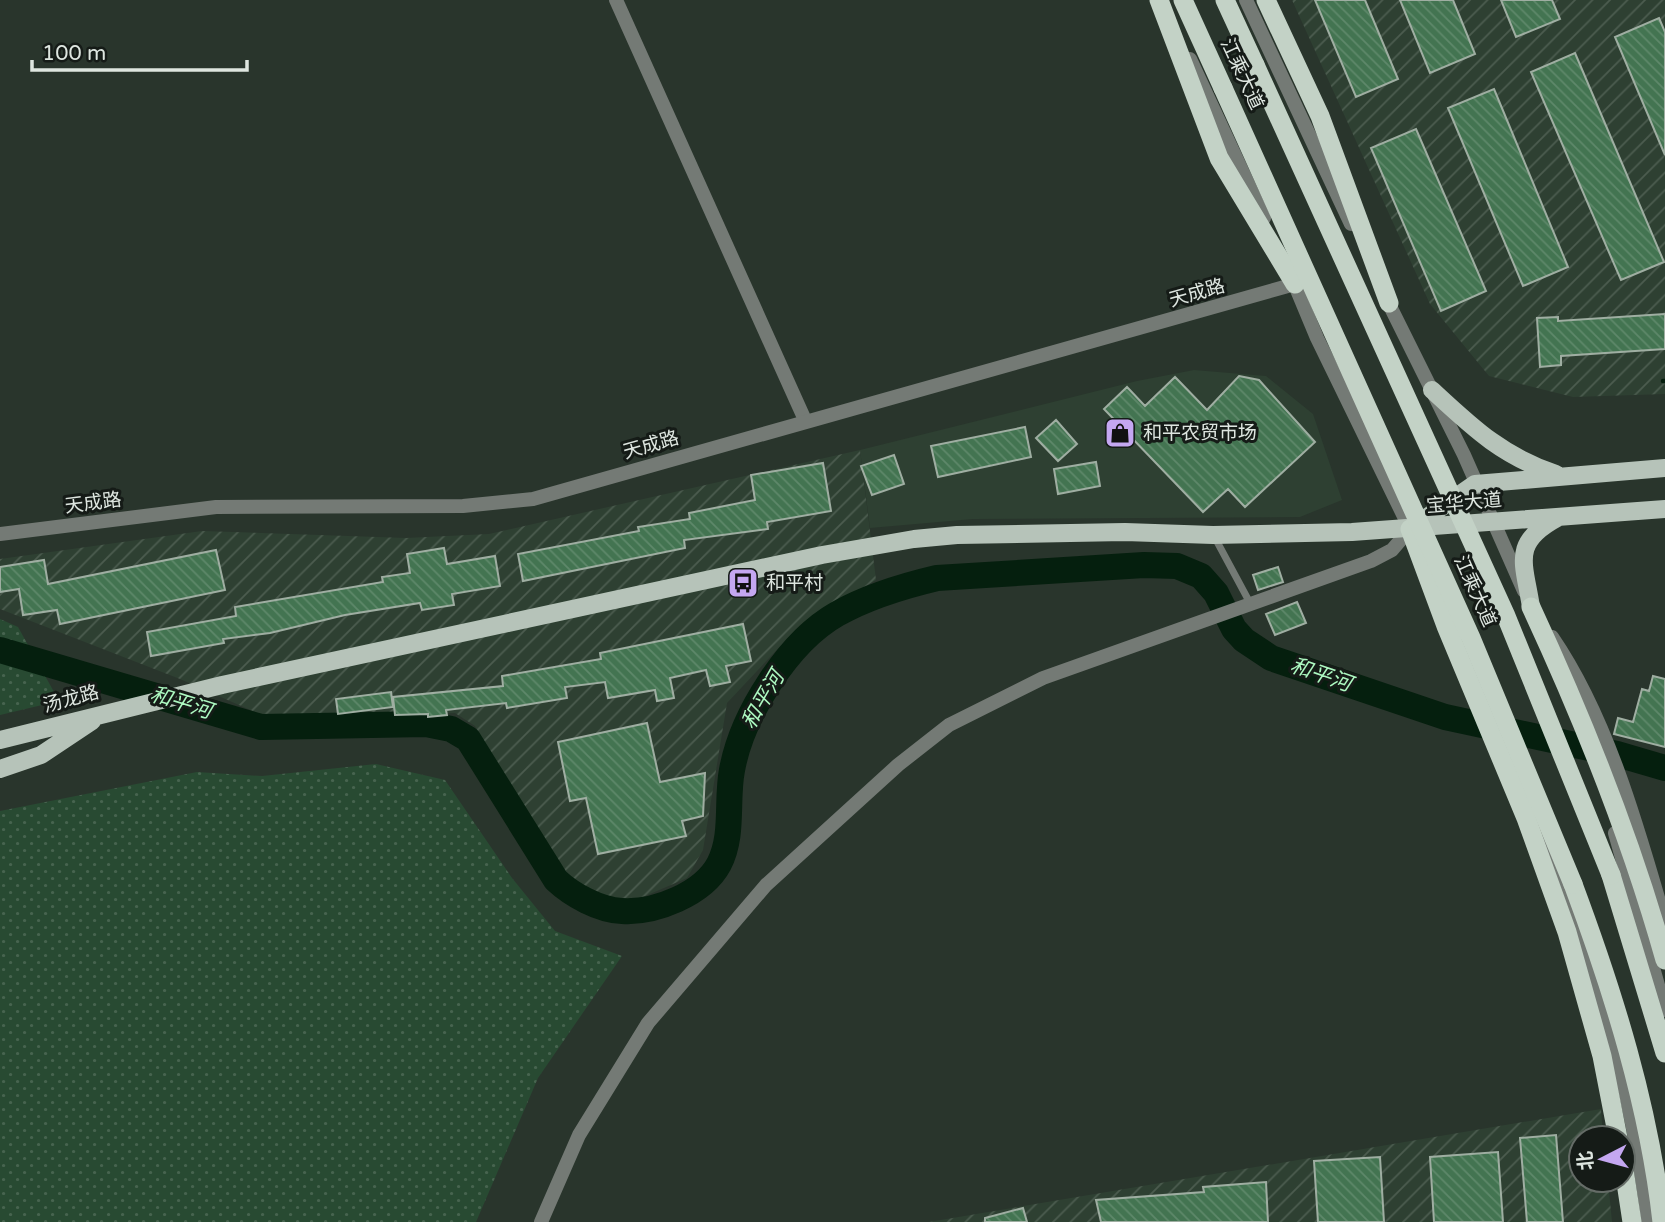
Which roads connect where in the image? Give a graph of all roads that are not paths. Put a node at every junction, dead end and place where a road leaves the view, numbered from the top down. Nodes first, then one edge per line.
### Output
1 (616, 0) edge
2 (1161, 0) edge
3 (1183, 0) edge
4 (1225, 0) edge
5 (1246, 0) edge
6 (1266, 0) edge
7 (1295, 284) junction
8 (1389, 303) junction
9 (1432, 390) junction
10 (805, 420) junction
11 (1665, 468) edge
12 (1563, 476) junction
13 (1475, 484) junction
14 (1665, 509) edge
15 (1561, 516) junction
16 (1494, 521) junction
17 (1410, 529) junction
18 (0, 534) edge
19 (1213, 536) junction
20 (1243, 606) junction
21 (1531, 607) junction
22 (1483, 703) junction
23 (113, 709) junction
24 (0, 740) edge
25 (0, 769) edge
26 (1665, 922) edge
27 (1665, 960) edge
28 (1665, 1010) edge
29 (1665, 1053) edge
30 (1615, 1124) edge
31 (1628, 1194) edge
32 (541, 1222) edge
33 (1632, 1222) edge
34 (1648, 1222) edge
35 (1662, 1222) edge

1 - 10 street
2 - 7 street
2 - 7 highway
3 - 35 highway, 江乘大道, bridge
4 - 29 highway, 江乘大道, bridge
5 - 8 street
6 - 8 highway
7 - 10 street, 天成路
7 - 17 street
8 - 9 street
9 - 12 main road
9 - 13 street
10 - 18 street, 天成路
11 - 12 main road, 宝华大道
12 - 13 main road, 宝华大道
13 - 16 street
13 - 17 main road, 宝华大道
14 - 15 main road, 宝华大道
15 - 16 main road, 宝华大道
15 - 21 main road
16 - 17 main road, 宝华大道
16 - 21 street
17 - 19 main road
17 - 20 street
17 - 22 highway
19 - 20 lane
19 - 23 main road
20 - 32 street
21 - 26 street
21 - 27 highway
21 - 28 street
22 - 30 highway
22 - 34 street
23 - 24 main road, 汤龙路
23 - 25 main road, 汤龙路
31 - 33 highway

